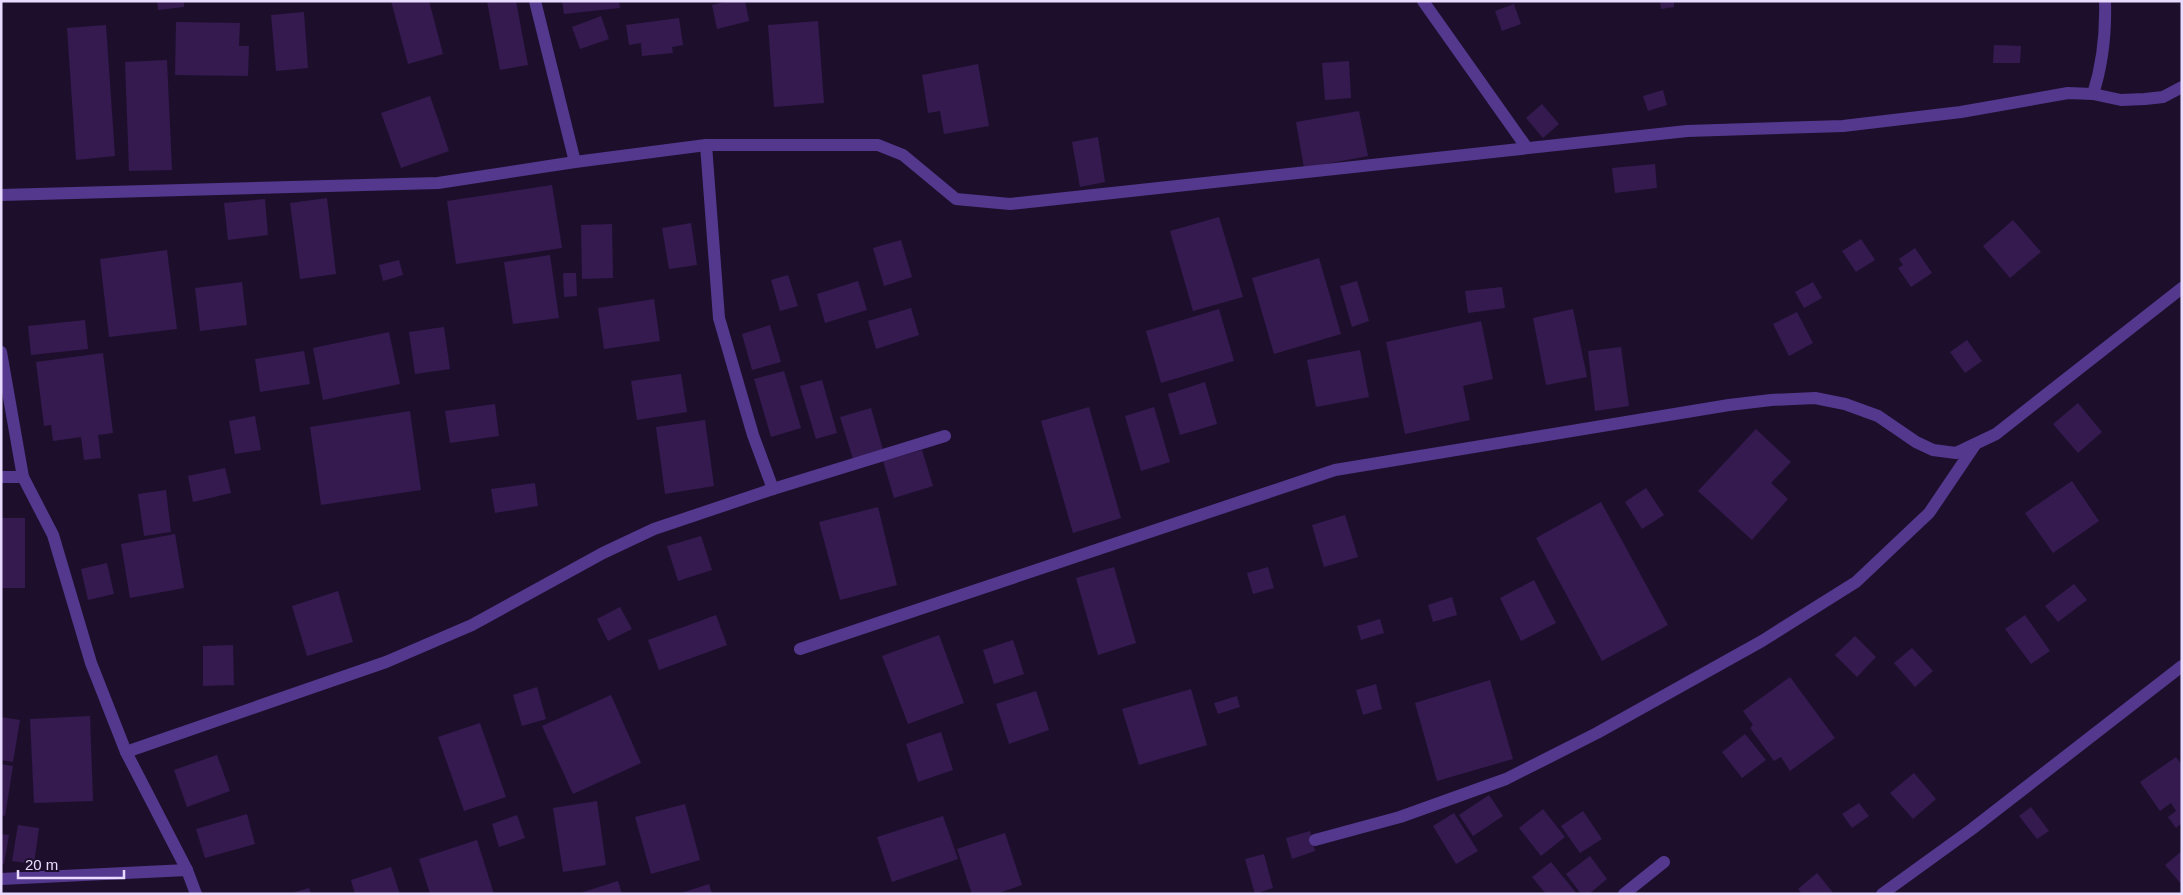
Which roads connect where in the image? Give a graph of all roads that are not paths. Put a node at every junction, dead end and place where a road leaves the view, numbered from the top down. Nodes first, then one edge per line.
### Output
1 (535, 1) edge
2 (1422, 1) edge
3 (2105, 1) edge
4 (2182, 87) edge
5 (2093, 94) junction
6 (706, 145) junction
7 (1527, 148) junction
8 (575, 162) junction
9 (1, 195) edge
10 (2182, 288) edge
11 (1, 352) edge
12 (945, 436) dead end
13 (1976, 445) junction
14 (1, 477) edge
15 (23, 477) junction
16 (773, 490) junction
17 (800, 649) dead end
18 (2182, 666) edge
19 (126, 752) junction
20 (1315, 840) dead end
21 (1664, 862) dead end
22 (187, 870) junction
23 (1, 879) edge
24 (196, 894) edge
25 (1624, 894) edge
26 (1882, 894) edge

1 - 8 street
2 - 7 street
3 - 5 street
4 - 5 street
5 - 7 street
6 - 7 street
6 - 8 street
6 - 16 street
8 - 9 street
10 - 13 street
11 - 15 street
12 - 16 street
13 - 17 street
13 - 20 street
14 - 15 street
15 - 19 street
16 - 19 street
18 - 26 street
19 - 22 street
21 - 25 street
22 - 23 street
22 - 24 street

